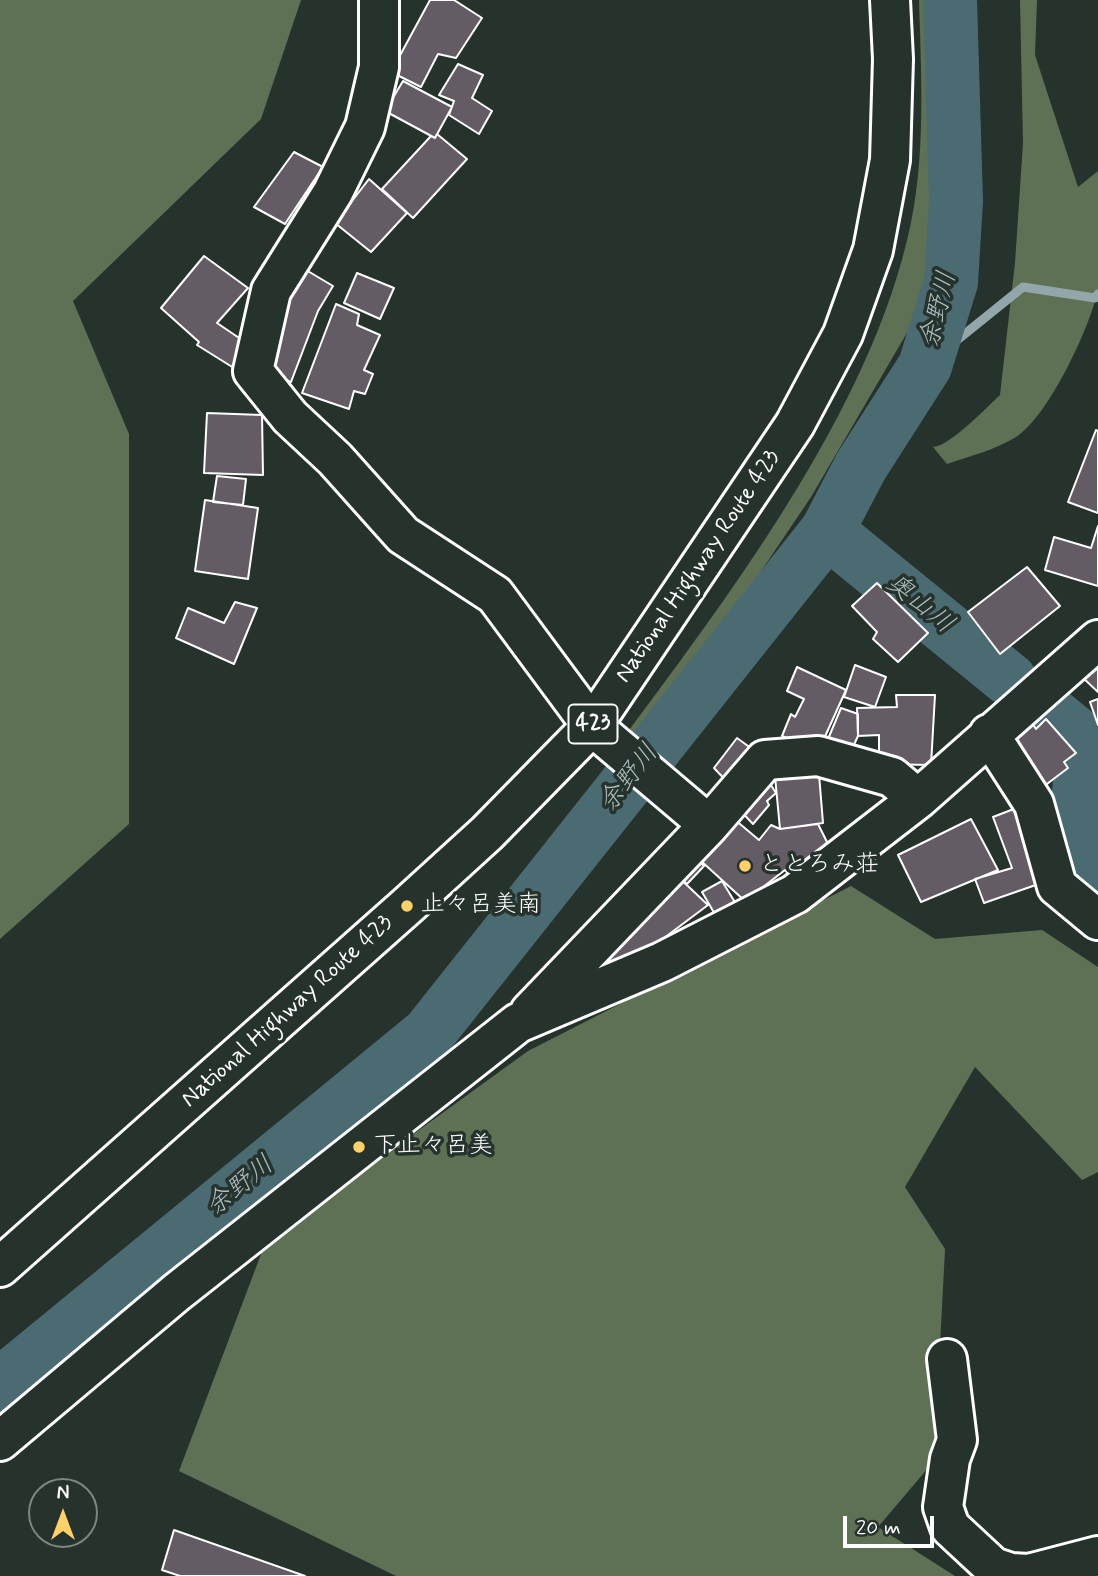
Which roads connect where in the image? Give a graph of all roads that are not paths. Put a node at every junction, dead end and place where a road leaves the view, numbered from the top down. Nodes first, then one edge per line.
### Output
1 (379, 0) edge
2 (890, 0) edge
3 (1098, 640) edge
4 (601, 734) junction
5 (989, 734) junction
6 (918, 799) junction
7 (709, 825) junction
8 (1098, 920) edge
9 (519, 1023) junction
10 (0, 1267) edge
11 (947, 1359) dead end
12 (0, 1441) edge
13 (1098, 1556) edge

1 - 4 main road
2 - 4 main road, National Highway Route 423 / 423
3 - 5 main road
4 - 7 main road
4 - 10 main road, National Highway Route 423 / 423
5 - 6 main road
5 - 8 main road
6 - 7 main road
6 - 9 main road
7 - 9 main road
9 - 12 main road
11 - 13 main road

